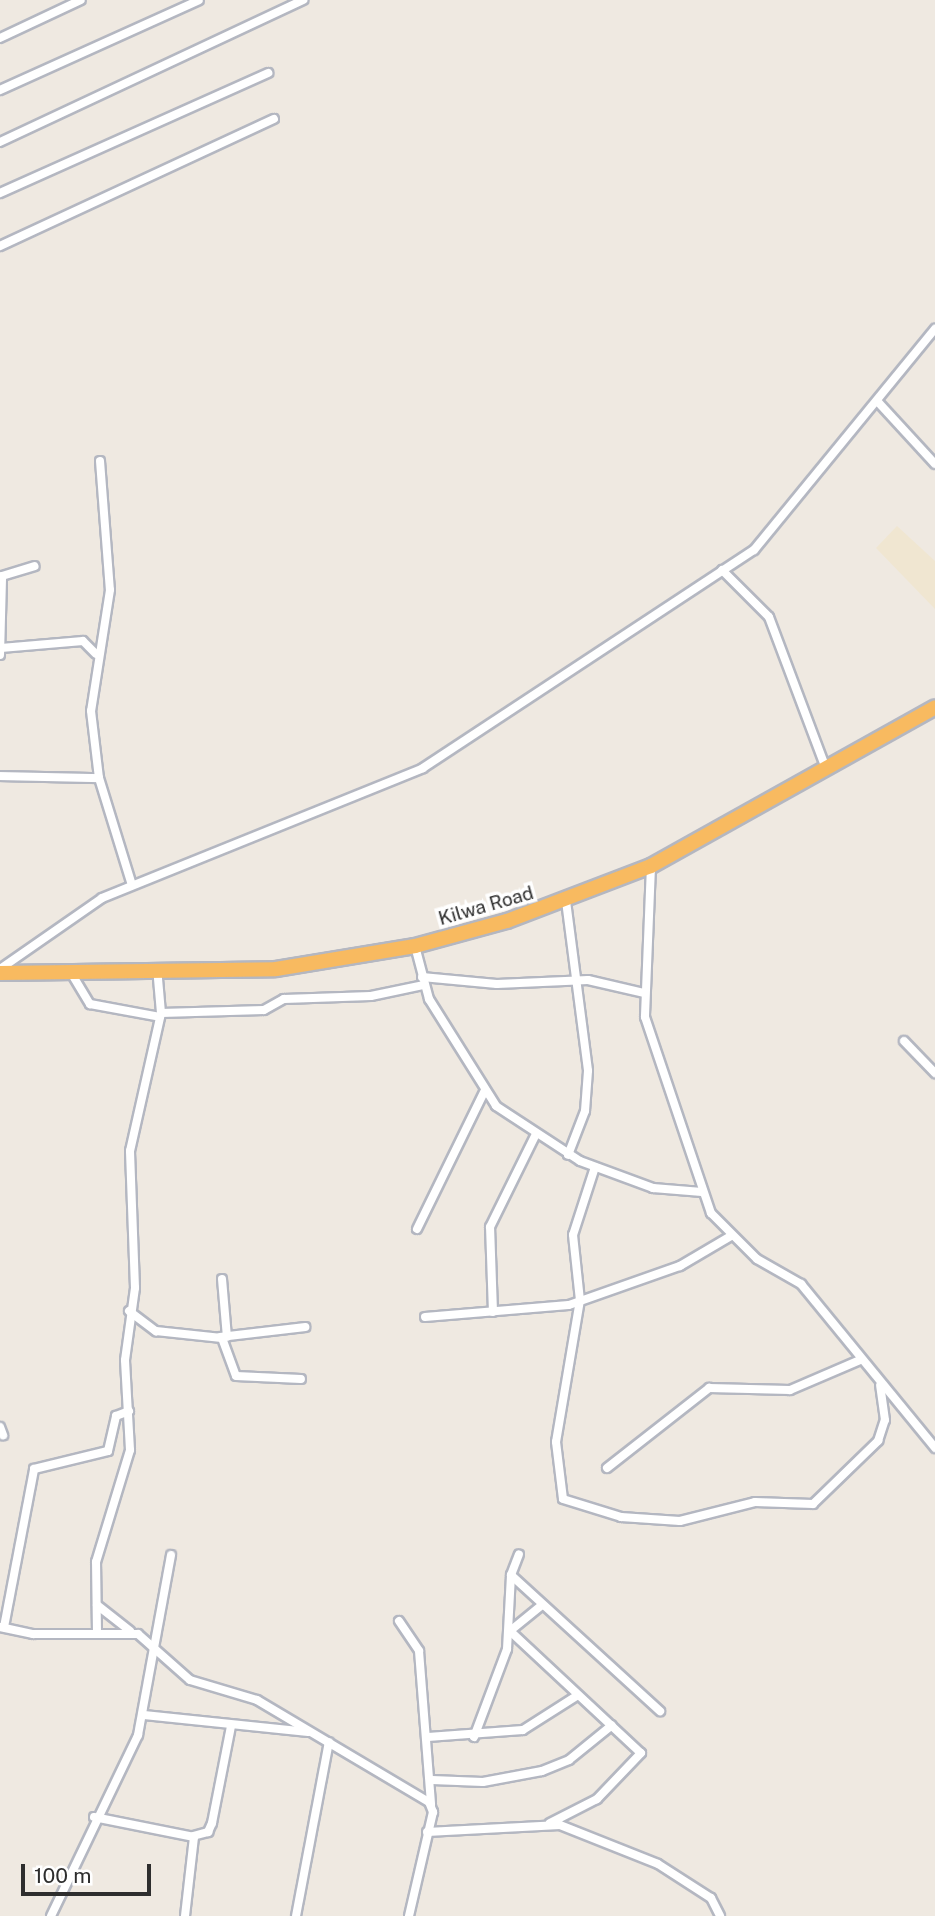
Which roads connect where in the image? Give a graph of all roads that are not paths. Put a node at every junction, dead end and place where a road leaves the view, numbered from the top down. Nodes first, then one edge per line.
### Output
1 (81, 0) edge
2 (199, 0) edge
3 (303, 0) edge
4 (0, 38) edge
5 (268, 73) dead end
6 (0, 90) edge
7 (274, 119) dead end
8 (0, 142) edge
9 (0, 194) edge
10 (0, 246) edge
11 (935, 329) edge
12 (932, 341) edge
13 (878, 402) junction
14 (100, 461) dead end
15 (935, 464) edge
16 (35, 566) dead end
17 (722, 570) junction
18 (1, 573) edge
19 (1, 652) edge
20 (96, 653) junction
21 (935, 707) edge
22 (826, 769) junction
23 (0, 776) edge
24 (99, 778) junction
25 (651, 866) junction
26 (132, 885) junction
27 (566, 901) junction
28 (415, 946) junction
29 (0, 971) edge
30 (158, 975) junction
31 (73, 976) junction
32 (422, 981) junction
33 (572, 981) junction
34 (644, 993) junction
35 (160, 1015) junction
36 (904, 1041) dead end
37 (935, 1073) edge
38 (484, 1092) junction
39 (536, 1134) junction
40 (568, 1155) junction
41 (595, 1167) junction
42 (702, 1192) junction
43 (417, 1229) dead end
44 (731, 1236) junction
45 (222, 1279) dead end
46 (580, 1300) junction
47 (129, 1311) junction
48 (493, 1312) junction
49 (425, 1317) dead end
50 (305, 1327) dead end
51 (223, 1337) junction
52 (860, 1360) junction
53 (301, 1379) dead end
54 (880, 1385) junction
55 (129, 1411) junction
56 (935, 1448) edge
57 (607, 1468) dead end
58 (519, 1554) dead end
59 (171, 1555) dead end
60 (511, 1575) junction
61 (97, 1605) junction
62 (542, 1605) junction
63 (400, 1622) dead end
64 (2, 1627) edge
65 (510, 1631) junction
66 (97, 1632) junction
67 (133, 1633) junction
68 (158, 1649) junction
69 (578, 1695) junction
70 (660, 1711) dead end
71 (144, 1715) junction
72 (611, 1725) junction
73 (231, 1726) junction
74 (310, 1732) junction
75 (428, 1737) junction
76 (474, 1737) junction
77 (330, 1742) junction
78 (432, 1780) junction
79 (431, 1805) junction
80 (94, 1817) junction
81 (548, 1824) junction
82 (427, 1832) junction
83 (193, 1836) junction
84 (51, 1916) edge
85 (185, 1916) edge
86 (296, 1916) edge
87 (409, 1916) edge
88 (720, 1916) edge

1 - 4 street
2 - 6 street
3 - 8 street
5 - 9 street
7 - 10 street
11 - 12 street
12 - 13 street
13 - 15 street
13 - 17 street
14 - 20 street
16 - 18 street
17 - 22 street
17 - 26 street
18 - 19 street
19 - 20 street
20 - 24 street
21 - 22 highway, Kilwa Road
22 - 25 highway, Kilwa Road
23 - 24 street
24 - 26 street
25 - 27 highway, Kilwa Road
25 - 34 street
26 - 29 street
27 - 28 highway, Kilwa Road
27 - 33 street
28 - 30 highway, Kilwa Road
28 - 32 street
29 - 31 highway, Kilwa Road
30 - 31 highway, Kilwa Road
30 - 35 street
31 - 35 street
32 - 33 street
32 - 35 street
32 - 38 street
33 - 34 street
33 - 40 street
34 - 42 street
35 - 47 street
36 - 37 street
38 - 39 street
38 - 43 street
39 - 40 street
39 - 48 street
40 - 41 street
41 - 42 street
41 - 46 street
42 - 44 street
44 - 46 street
44 - 52 street
45 - 51 street
46 - 48 street
46 - 54 street
47 - 51 street
47 - 55 street
48 - 49 street
50 - 51 street
51 - 53 street
52 - 54 street
52 - 57 street
54 - 56 street
55 - 61 street
55 - 64 street
58 - 60 street
59 - 68 street
60 - 62 street
60 - 65 street
61 - 66 street
61 - 67 street
62 - 65 street
62 - 70 street
63 - 75 street
64 - 66 street
65 - 69 street
65 - 76 street
66 - 67 street
67 - 68 street
68 - 71 street
68 - 74 street
69 - 72 street
69 - 76 street
71 - 73 street
71 - 80 street
72 - 78 street
72 - 81 street
73 - 74 street
73 - 83 street
74 - 77 street
75 - 76 street
75 - 78 street
77 - 79 street
77 - 86 street
78 - 79 street
79 - 82 street
80 - 83 street
80 - 84 street
81 - 82 street
81 - 88 street
82 - 87 street
83 - 85 street

